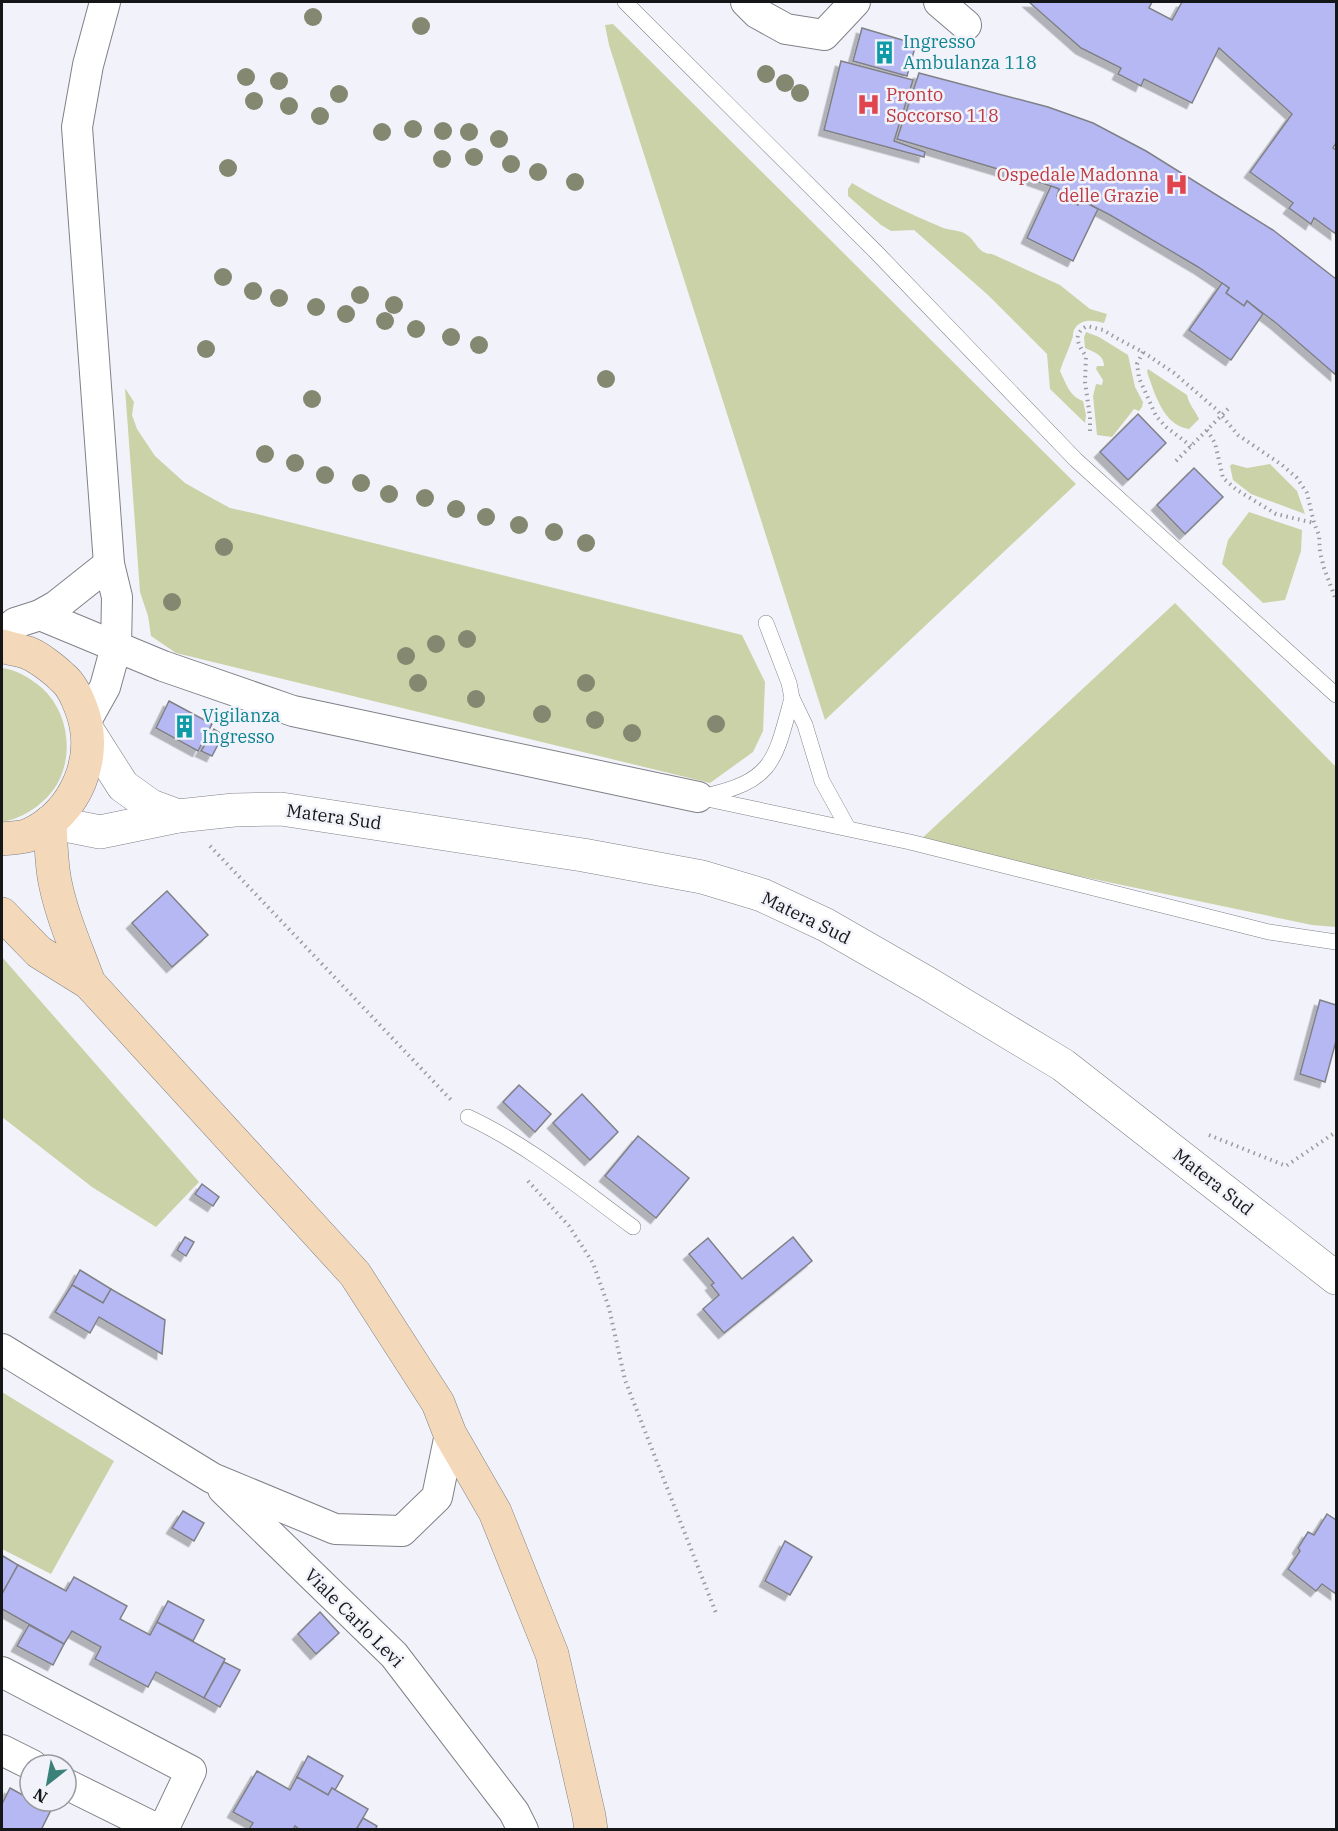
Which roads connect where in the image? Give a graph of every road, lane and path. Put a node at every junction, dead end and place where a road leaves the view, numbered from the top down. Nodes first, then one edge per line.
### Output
1 (105, 2) edge
2 (625, 2) edge
3 (746, 2) edge
4 (855, 2) edge
5 (939, 2) edge
6 (966, 24) dead end
7 (1143, 352) junction
8 (1228, 409) dead end
9 (1221, 415) junction
10 (1207, 430) junction
11 (1090, 431) dead end
12 (1191, 446) junction
13 (1176, 460) dead end
14 (1314, 523) junction
15 (109, 564) junction
16 (1336, 600) edge
17 (40, 615) junction
18 (766, 623) dead end
19 (2, 635) edge
20 (2, 646) edge
21 (116, 647) junction
22 (1336, 695) edge
23 (792, 698) junction
24 (87, 726) junction
25 (698, 797) junction
26 (184, 815) junction
27 (50, 822) junction
28 (848, 828) junction
29 (2, 840) edge
30 (2, 914) edge
31 (1336, 942) edge
32 (88, 983) junction
33 (468, 1117) joint
34 (1203, 1131) dead end
35 (1336, 1132) edge
36 (522, 1176) dead end
37 (633, 1227) dead end
38 (1336, 1278) edge
39 (2, 1349) edge
40 (2, 1363) edge
41 (39, 1371) junction
42 (450, 1434) junction
43 (212, 1479) junction
44 (716, 1613) dead end
45 (2, 1672) edge
46 (2, 1750) edge
47 (18, 1758) edge
48 (78, 1790) edge
49 (161, 1830) edge
50 (523, 1830) edge
51 (591, 1830) edge

1 - 15 street
2 - 22 lane
3 - 4 street
5 - 6 street
7 - 9 path
7 - 11 path
7 - 12 path
8 - 9 path
9 - 10 path
9 - 14 path
10 - 12 path
10 - 14 path
12 - 13 path
14 - 16 path
15 - 17 street
15 - 21 street
17 - 19 street
17 - 21 street
18 - 23 lane
20 - 24 main road
21 - 24 street
21 - 25 street
23 - 25 lane
23 - 28 lane
24 - 26 street
24 - 27 main road
25 - 28 lane
26 - 27 street, Matera Sud
26 - 33 path
26 - 38 street, Matera Sud
27 - 29 main road
27 - 32 main road
28 - 31 lane
30 - 32 main road
32 - 42 main road
33 - 37 lane
34 - 35 path
36 - 44 path
39 - 41 street, Viale Carlo Levi
40 - 41 street
41 - 43 street, Viale Carlo Levi
42 - 43 street, Viale Carlo Levi
42 - 51 main road
43 - 50 street, Viale Carlo Levi
45 - 49 street
46 - 47 street
48 - 49 street

